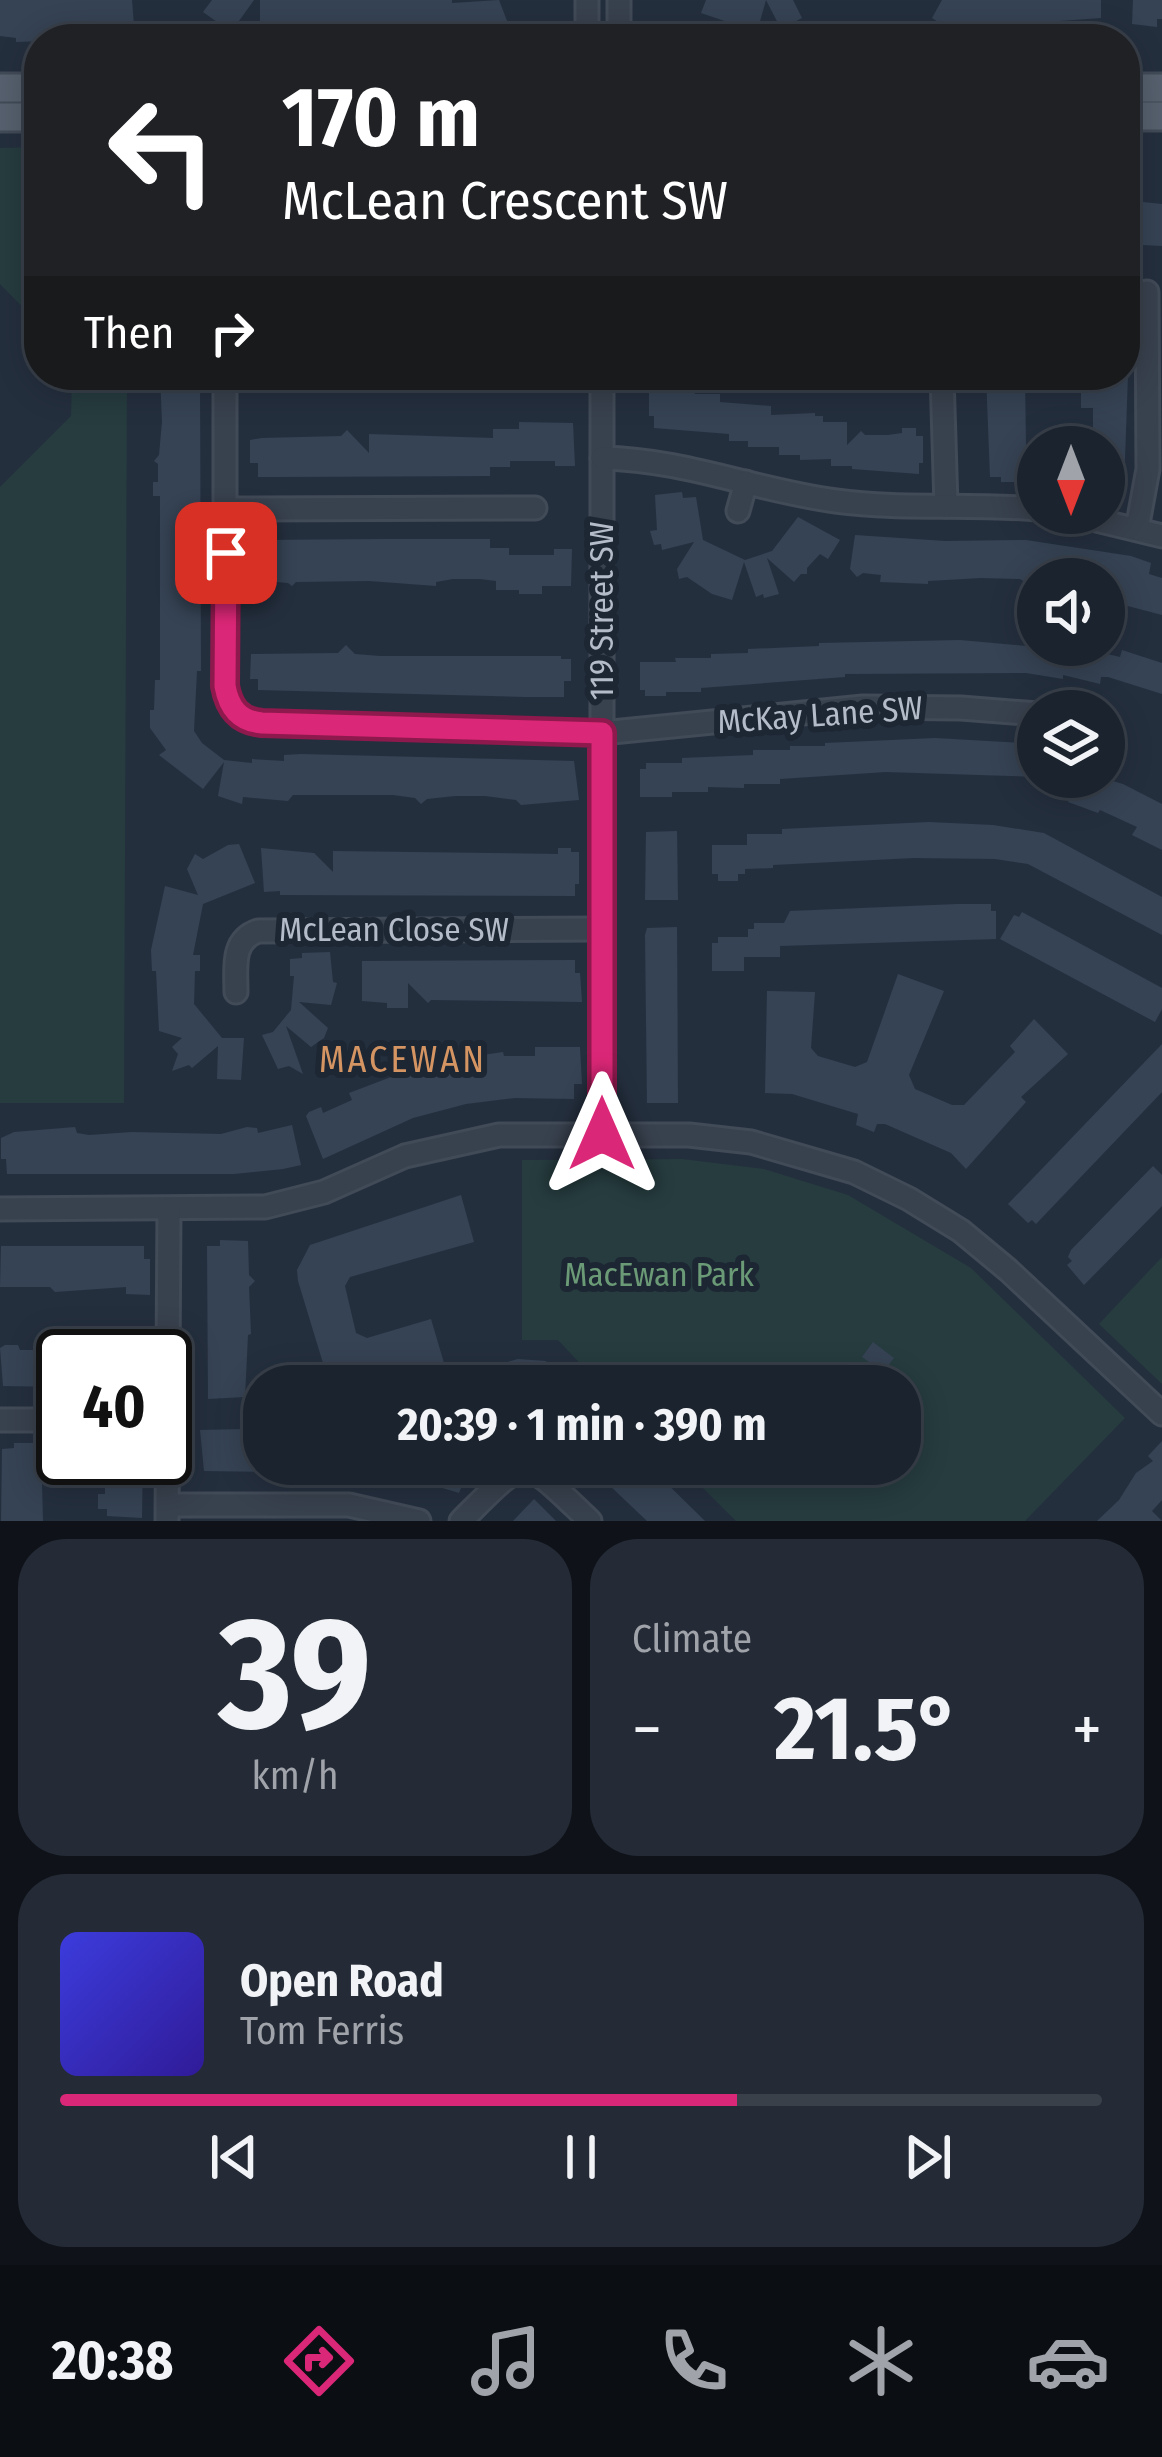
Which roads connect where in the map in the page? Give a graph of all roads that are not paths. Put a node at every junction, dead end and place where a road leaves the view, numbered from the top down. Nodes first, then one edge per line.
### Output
1 (1147, 292) dead end
2 (226, 390) edge
3 (602, 390) edge
4 (942, 390) edge
5 (602, 458) junction
6 (746, 482) junction
7 (946, 506) junction
8 (536, 508) dead end
9 (1017, 508) edge
10 (226, 509) junction
11 (738, 512) dead end
12 (1125, 526) edge
13 (1136, 529) junction
14 (1162, 536) edge
15 (1017, 713) edge
16 (602, 733) junction
17 (602, 929) junction
18 (236, 992) dead end
19 (602, 1134) junction
20 (0, 1209) edge
21 (169, 1209) junction
22 (167, 1329) edge
23 (1162, 1414) edge
24 (0, 1420) edge
25 (36, 1420) edge
26 (496, 1485) edge
27 (552, 1485) edge
28 (168, 1513) edge
29 (418, 1521) edge
30 (461, 1521) edge
31 (590, 1521) edge

1 - 13 street
2 - 10 street
3 - 5 street, 119 Street SW
4 - 7 street
5 - 6 street
5 - 16 street, 119 Street SW
6 - 7 street
6 - 11 street
7 - 9 street
8 - 10 street
10 - 16 street, McKay Lane SW
12 - 13 street
13 - 14 street
15 - 16 street, McKay Lane SW
16 - 17 street, 119 Street SW
17 - 18 street, McLean Close SW
17 - 19 street, 119 Street SW
19 - 21 street
19 - 23 street
20 - 21 street
21 - 22 street
24 - 25 street
26 - 30 street
27 - 31 street
28 - 29 street

